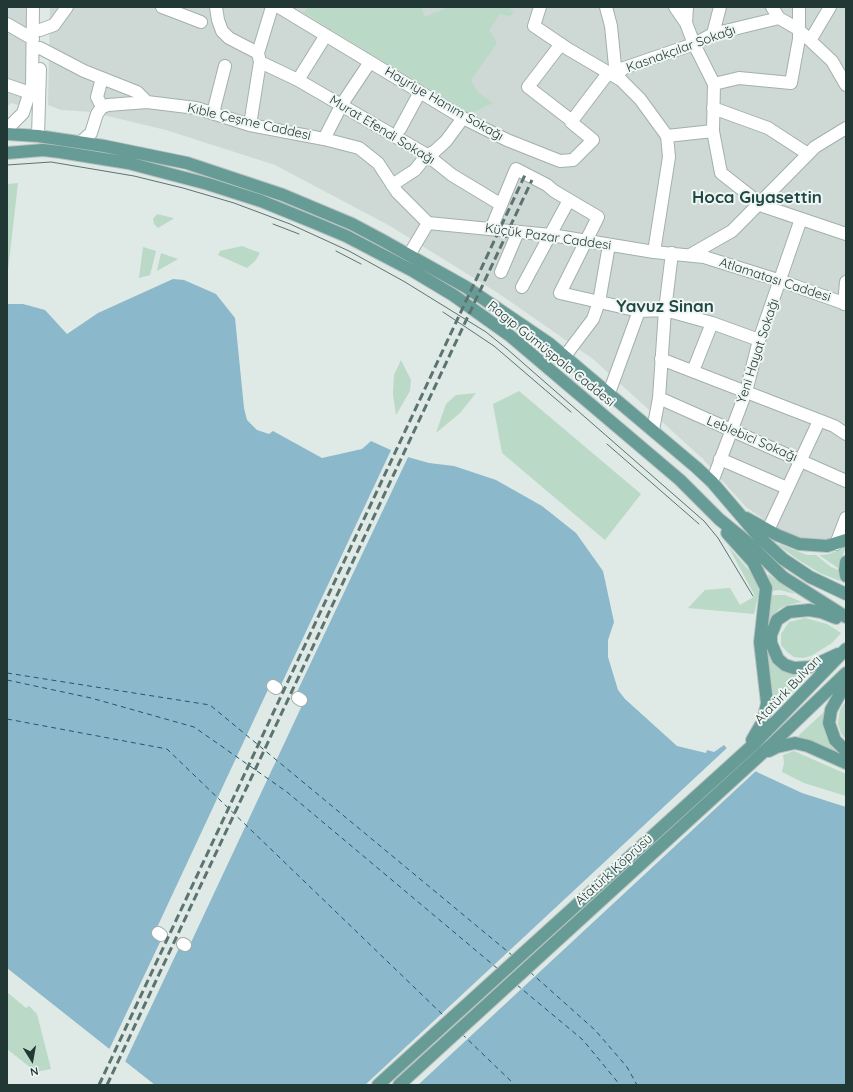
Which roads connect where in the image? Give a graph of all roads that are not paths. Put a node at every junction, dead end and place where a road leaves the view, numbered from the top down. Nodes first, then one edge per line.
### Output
1 (33, 7) edge
2 (40, 7) edge
3 (67, 7) edge
4 (162, 7) edge
5 (216, 7) edge
6 (272, 7) edge
7 (279, 7) edge
8 (540, 7) edge
9 (606, 7) edge
10 (675, 7) edge
11 (687, 7) edge
12 (720, 7) edge
13 (772, 7) edge
14 (799, 7) edge
15 (830, 7) edge
16 (779, 18) junction
17 (201, 22) dead end
18 (686, 23) junction
19 (7, 24) edge
20 (798, 29) junction
21 (713, 34) junction
22 (326, 36) junction
23 (38, 39) junction
24 (811, 39) junction
25 (561, 44) junction
26 (694, 44) junction
27 (259, 58) junction
28 (370, 62) junction
29 (225, 66) dead end
30 (612, 74) junction
31 (102, 78) junction
32 (298, 80) junction
33 (714, 84) junction
34 (7, 85) edge
35 (846, 85) edge
36 (420, 92) junction
37 (30, 93) junction
38 (147, 102) junction
39 (342, 104) junction
40 (102, 107) junction
41 (713, 108) junction
42 (213, 113) junction
43 (463, 118) junction
44 (572, 121) junction
45 (250, 125) junction
46 (846, 128) edge
47 (7, 129) edge
48 (400, 129) dead end
49 (713, 131) junction
50 (7, 134) edge
51 (38, 136) junction
52 (667, 136) junction
53 (324, 139) junction
54 (81, 142) junction
55 (104, 146) junction
56 (7, 153) edge
57 (427, 154) junction
58 (808, 154) junction
59 (101, 159) junction
60 (392, 185) junction
61 (569, 200) junction
62 (500, 204) junction
63 (761, 205) junction
64 (801, 219) junction
65 (428, 223) junction
66 (491, 229) junction
67 (518, 232) junction
68 (846, 234) edge
69 (551, 235) junction
70 (587, 242) junction
71 (609, 245) junction
72 (654, 252) junction
73 (672, 253) junction
74 (409, 255) junction
75 (690, 255) junction
76 (704, 257) joint
77 (501, 272) dead end
78 (781, 280) junction
79 (846, 282) edge
80 (522, 287) dead end
81 (600, 302) junction
82 (845, 304) edge
83 (665, 310) junction
84 (639, 311) junction
85 (712, 323) junction
86 (759, 340) junction
87 (565, 356) junction
88 (661, 359) junction
89 (693, 371) junction
90 (746, 392) junction
91 (609, 393) junction
92 (659, 398) junction
93 (819, 421) junction
94 (653, 430) junction
95 (730, 430) junction
96 (846, 434) edge
97 (720, 459) junction
98 (801, 460) junction
99 (846, 481) edge
100 (712, 482) junction
101 (788, 488) junction
102 (738, 513) junction
103 (846, 518) edge
104 (719, 519) junction
105 (768, 530) junction
106 (841, 542) edge
107 (846, 562) edge
108 (846, 576) edge
109 (846, 594) edge
110 (846, 619) edge
111 (845, 650) edge
112 (846, 673) edge
113 (846, 683) edge
114 (748, 748) junction
115 (846, 751) edge
116 (757, 757) junction
117 (846, 763) edge
118 (378, 1085) edge
119 (400, 1085) edge

1 - 23 street
2 - 23 street
3 - 23 street
4 - 17 street
5 - 27 street, Murat Efendi Sokağı
6 - 27 street
7 - 22 street, Hayriye Hanım Sokağı
8 - 25 street
9 - 30 street
10 - 18 street
11 - 18 street
12 - 21 street
13 - 16 street
14 - 20 street
15 - 24 street
16 - 20 street
16 - 21 street, Kasnakçılar Sokağı
18 - 26 street
19 - 23 street
20 - 24 street
20 - 33 street
21 - 26 street, Kasnakçılar Sokağı
22 - 28 street, Hayriye Hanım Sokağı
22 - 32 street
23 - 31 street
23 - 37 street
23 - 51 street
24 - 35 street
25 - 30 street
25 - 44 street
26 - 30 street, Kasnakçılar Sokağı
26 - 33 street
27 - 32 street, Murat Efendi Sokağı
27 - 45 street
28 - 36 street, Hayriye Hanım Sokağı
28 - 39 street
29 - 42 street
30 - 44 street
30 - 52 street, Kasnakçılar Sokağı
31 - 38 street
31 - 40 street
32 - 39 street, Murat Efendi Sokağı
33 - 41 street
34 - 37 street
36 - 43 street, Hayriye Hanım Sokağı
36 - 48 street
37 - 47 street
38 - 40 street, Kıble Çeşme Caddesi
38 - 42 street, Kıble Çeşme Caddesi
39 - 53 street
39 - 57 street, Murat Efendi Sokağı
40 - 54 street
41 - 49 street
41 - 58 street
42 - 45 street, Kıble Çeşme Caddesi
43 - 44 street, Hayriye Hanım Sokağı
43 - 57 street
45 - 53 street, Kıble Çeşme Caddesi
46 - 58 street
49 - 52 street
49 - 63 street
50 - 51 main road, Ragıp Gümüşpala Caddesi
51 - 54 main road, Ragıp Gümüşpala Caddesi
51 - 56 main road
52 - 72 street
53 - 60 street, Kıble Çeşme Caddesi
54 - 55 main road, Ragıp Gümüşpala Caddesi
55 - 59 main road
55 - 74 main road, Ragıp Gümüşpala Caddesi
56 - 59 main road, Ragıp Gümüşpala Caddesi
57 - 60 street
57 - 62 street, Murat Efendi Sokağı
58 - 63 street
59 - 104 main road, Ragıp Gümüşpala Caddesi
60 - 65 street, Kıble Çeşme Caddesi
61 - 62 street
61 - 69 street
61 - 70 street
62 - 66 street
63 - 64 street
63 - 75 street
64 - 68 street
64 - 78 street, Yeni Hayat Sokağı
65 - 66 street, Küçük Pazar Caddesi
65 - 74 street
66 - 67 street, Küçük Pazar Caddesi
67 - 69 street, Küçük Pazar Caddesi
67 - 77 street
69 - 70 street, Küçük Pazar Caddesi
69 - 80 street
70 - 71 street, Küçük Pazar Caddesi
70 - 81 street
71 - 72 street, Küçük Pazar Caddesi
71 - 81 street
72 - 73 street, Küçük Pazar Caddesi
73 - 75 street, Küçük Pazar Caddesi
73 - 83 street
74 - 87 main road, Ragıp Gümüşpala Caddesi
75 - 76 street, Küçük Pazar Caddesi
76 - 78 street, Atlamatası Caddesi
78 - 82 street, Atlamatası Caddesi
78 - 86 street, Yeni Hayat Sokağı
79 - 82 street
81 - 84 street
81 - 87 street
83 - 84 street
83 - 85 street
83 - 88 street
84 - 91 street
85 - 86 street
85 - 89 street
86 - 90 street, Yeni Hayat Sokağı
87 - 91 main road, Ragıp Gümüşpala Caddesi
88 - 89 street
88 - 92 street
89 - 90 street
90 - 93 street
90 - 95 street, Yeni Hayat Sokağı
91 - 94 main road, Ragıp Gümüşpala Caddesi
92 - 94 street
92 - 95 street, Leblebici Sokağı
93 - 96 street
93 - 98 street
94 - 100 main road, Ragıp Gümüşpala Caddesi
95 - 97 street, Yeni Hayat Sokağı
95 - 98 street, Leblebici Sokağı
97 - 100 street, Yeni Hayat Sokağı
97 - 101 street
98 - 99 street, Leblebici Sokağı
98 - 101 street
100 - 102 main road, Ragıp Gümüşpala Caddesi
101 - 105 street
102 - 105 main road
102 - 109 main road, Ragıp Gümüşpala Caddesi
103 - 106 street
104 - 110 main road, Ragıp Gümüşpala Caddesi
104 - 114 main road
105 - 106 main road
107 - 108 main road
110 - 111 main road
111 - 114 main road, Atatürk Bulvarı
112 - 116 main road, Atatürk Köprüsü
113 - 115 main road
114 - 118 main road, Atatürk Köprüsü
116 - 117 main road
116 - 119 main road, Atatürk Köprüsü

